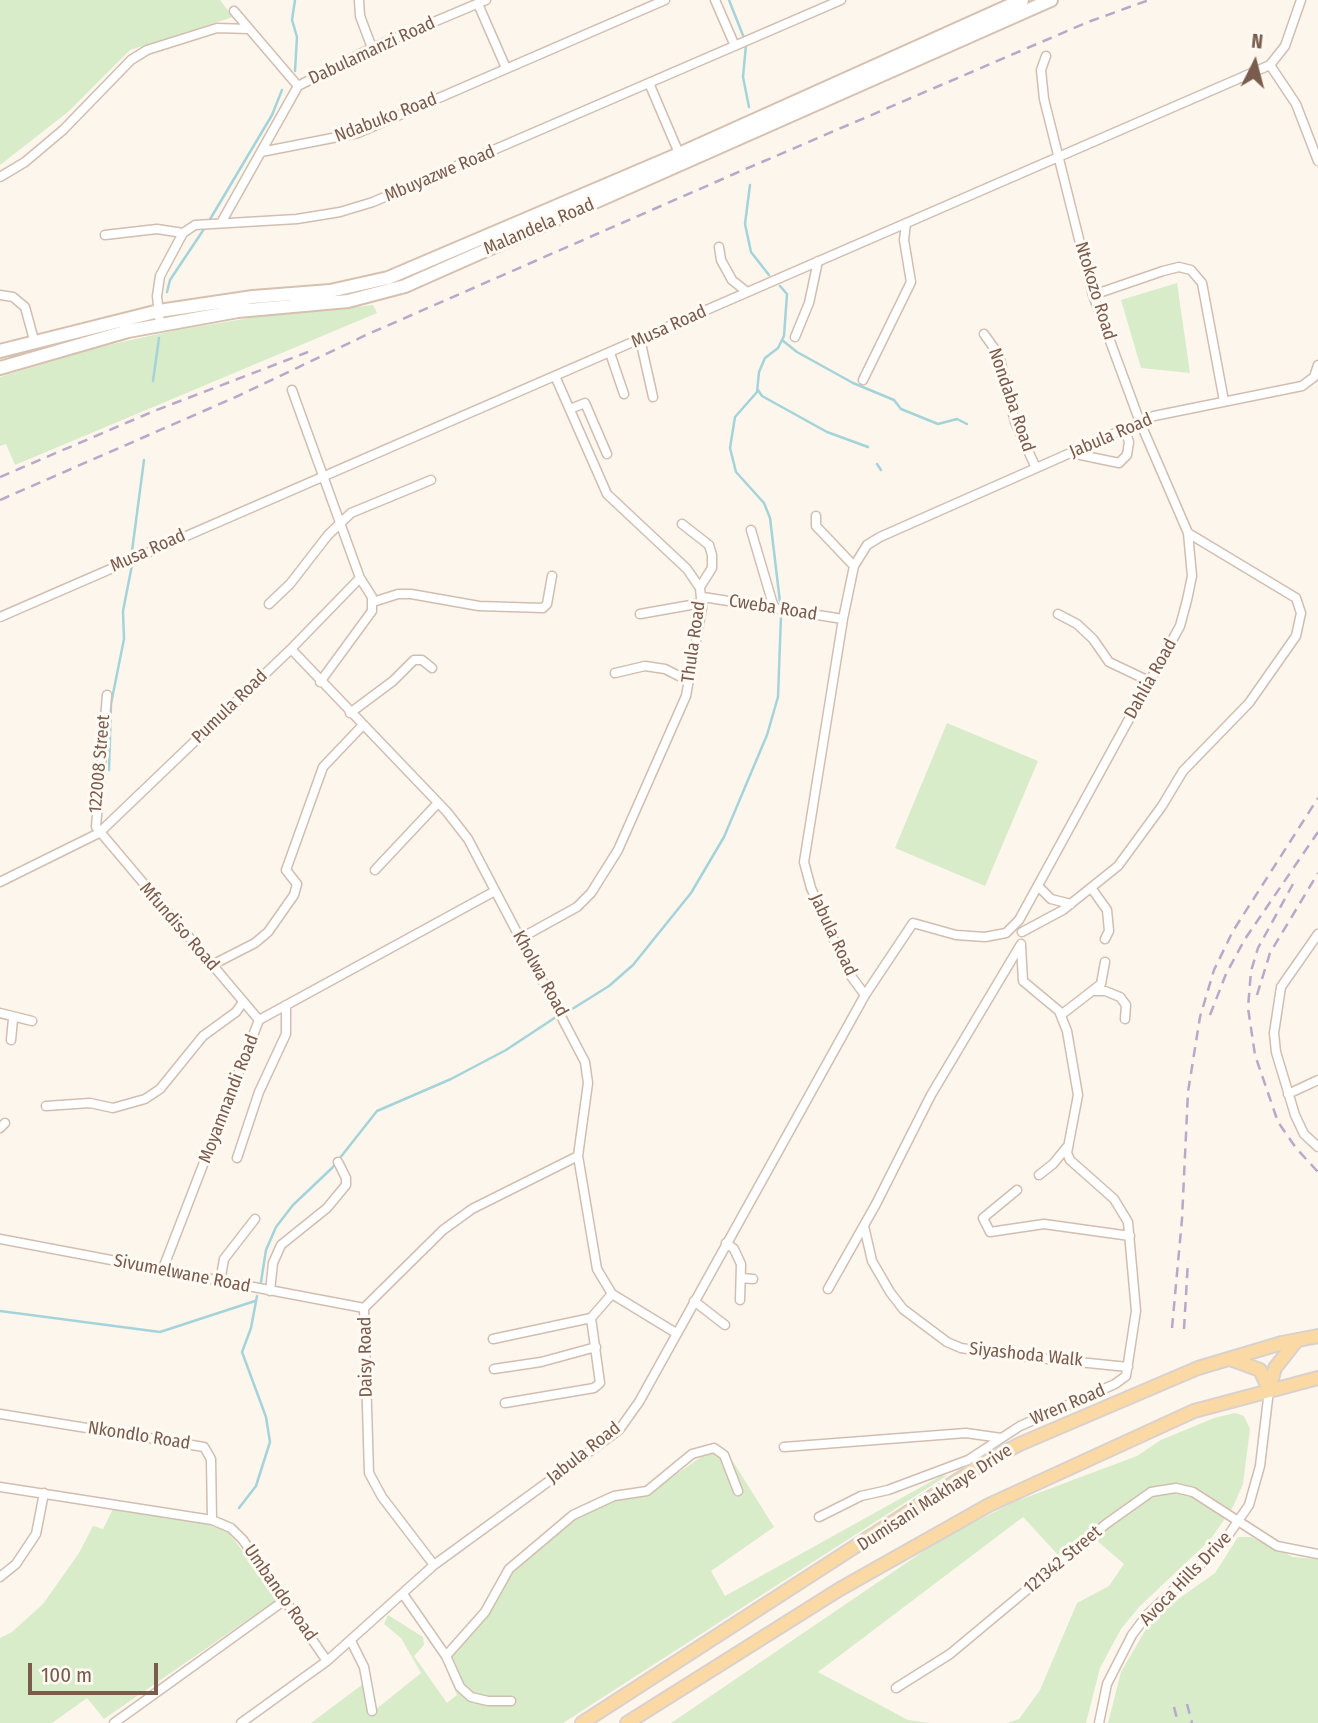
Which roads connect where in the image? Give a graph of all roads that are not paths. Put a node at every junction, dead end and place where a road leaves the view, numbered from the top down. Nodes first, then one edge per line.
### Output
1 (359, 0) edge
2 (665, 0) edge
3 (715, 0) edge
4 (841, 0) edge
5 (1022, 0) edge
6 (1051, 0) edge
7 (1301, 0) edge
8 (482, 2) edge
9 (1009, 8) edge
10 (234, 11) dead end
11 (249, 29) junction
12 (742, 43) junction
13 (372, 48) junction
14 (1046, 56) dead end
15 (1270, 65) junction
16 (506, 68) junction
17 (649, 83) junction
18 (298, 86) junction
19 (1315, 141) edge
20 (261, 152) junction
21 (1058, 158) junction
22 (682, 159) junction
23 (1318, 160) edge
24 (0, 177) edge
25 (906, 223) junction
26 (212, 224) junction
27 (183, 233) junction
28 (105, 235) dead end
29 (719, 247) dead end
30 (818, 261) junction
31 (747, 292) junction
32 (0, 295) edge
33 (1093, 295) junction
34 (159, 311) junction
35 (160, 325) junction
36 (984, 334) dead end
37 (795, 337) dead end
38 (640, 339) junction
39 (34, 340) junction
40 (0, 351) edge
41 (610, 352) junction
42 (1318, 365) edge
43 (0, 368) edge
44 (555, 376) junction
45 (1316, 379) edge
46 (863, 380) dead end
47 (292, 390) dead end
48 (624, 394) dead end
49 (653, 397) dead end
50 (1224, 401) junction
51 (570, 409) junction
52 (1140, 422) junction
53 (1125, 429) junction
54 (1071, 453) junction
55 (607, 454) dead end
56 (1036, 468) junction
57 (322, 475) junction
58 (431, 480) dead end
59 (816, 516) dead end
60 (340, 522) junction
61 (682, 524) dead end
62 (751, 530) dead end
63 (1188, 533) junction
64 (854, 566) junction
65 (552, 576) dead end
66 (360, 578) junction
67 (700, 587) junction
68 (703, 600) junction
69 (373, 602) junction
70 (269, 604) dead end
71 (774, 608) junction
72 (640, 614) dead end
73 (1058, 614) dead end
74 (0, 617) edge
75 (843, 619) junction
76 (291, 649) junction
77 (432, 667) dead end
78 (615, 673) dead end
79 (689, 681) junction
80 (1149, 681) junction
81 (320, 682) junction
82 (107, 695) dead end
83 (350, 713) junction
84 (362, 726) junction
85 (437, 804) junction
86 (99, 833) junction
87 (375, 870) dead end
88 (0, 883) edge
89 (1038, 886) junction
90 (1092, 889) junction
91 (495, 891) junction
92 (1071, 904) junction
93 (1019, 920) junction
94 (1022, 932) junction
95 (1318, 934) edge
96 (521, 938) junction
97 (1105, 939) dead end
98 (1021, 946) junction
99 (1105, 962) dead end
100 (212, 965) junction
101 (1095, 991) junction
102 (865, 995) junction
103 (243, 1002) junction
104 (286, 1005) junction
105 (0, 1013) edge
106 (1061, 1015) junction
107 (13, 1018) junction
108 (1125, 1019) dead end
109 (259, 1020) junction
110 (32, 1021) dead end
111 (11, 1040) dead end
112 (1318, 1080) edge
113 (1288, 1094) junction
114 (46, 1106) dead end
115 (1067, 1147) junction
116 (1318, 1147) edge
117 (578, 1156) junction
118 (237, 1158) dead end
119 (338, 1162) dead end
120 (1040, 1175) dead end
121 (1017, 1190) dead end
122 (255, 1219) dead end
123 (864, 1226) junction
124 (1130, 1236) junction
125 (0, 1239) edge
126 (726, 1243) junction
127 (162, 1271) junction
128 (742, 1278) junction
129 (753, 1279) dead end
130 (220, 1282) junction
131 (828, 1289) dead end
132 (270, 1291) junction
133 (612, 1294) junction
134 (740, 1300) dead end
135 (694, 1301) junction
136 (364, 1308) junction
137 (591, 1318) junction
138 (725, 1325) dead end
139 (676, 1333) junction
140 (1318, 1336) edge
141 (493, 1339) dead end
142 (1297, 1340) junction
143 (596, 1348) junction
144 (1226, 1359) junction
145 (1128, 1367) junction
146 (494, 1369) dead end
147 (1318, 1378) edge
148 (1269, 1390) junction
149 (505, 1404) dead end
150 (0, 1414) edge
151 (1001, 1438) junction
152 (784, 1447) dead end
153 (0, 1487) edge
154 (738, 1491) dead end
155 (44, 1493) junction
156 (819, 1517) dead end
157 (212, 1520) junction
158 (1239, 1524) junction
159 (1318, 1554) edge
160 (434, 1565) junction
161 (0, 1577) edge
162 (403, 1594) junction
163 (285, 1600) junction
164 (351, 1641) junction
165 (446, 1656) junction
166 (327, 1661) junction
167 (896, 1689) dead end
168 (510, 1701) dead end
169 (372, 1711) dead end
170 (114, 1723) edge
171 (241, 1723) edge
172 (582, 1723) edge
173 (627, 1723) edge
174 (1099, 1723) edge

1 - 13 street
2 - 16 street, Ndabuko Road
3 - 12 street
4 - 12 street, Mbuyazwe Road
5 - 9 main road, Malandela Road
6 - 9 main road, Malandela Road
7 - 15 street
8 - 13 street, Dabulamanzi Road
8 - 16 street
9 - 22 main road, Malandela Road
10 - 11 street, Dabulamanzi Road
11 - 18 street, Dabulamanzi Road
11 - 24 street
12 - 17 street, Mbuyazwe Road
13 - 18 street, Dabulamanzi Road
14 - 21 street, Ntokozo Road
15 - 19 street
15 - 21 street, Musa Road
16 - 20 street, Ndabuko Road
17 - 22 street
17 - 26 street, Mbuyazwe Road
18 - 20 street, Dabulamanzi Road
19 - 23 street
20 - 26 street, Dabulamanzi Road
21 - 25 street, Musa Road
21 - 33 street, Ntokozo Road
22 - 34 main road, Malandela Road
22 - 35 main road, Malandela Road
25 - 30 street, Musa Road
25 - 46 street
26 - 27 street
27 - 28 street
27 - 34 street
29 - 31 street
30 - 31 street, Musa Road
30 - 37 street
31 - 38 street, Musa Road
32 - 39 street
33 - 50 street
33 - 52 street, Ntokozo Road
34 - 35 street
34 - 39 main road, Malandela Road
35 - 43 main road, Malandela Road
36 - 56 street, Nondaba Road
38 - 41 street, Musa Road
38 - 49 street
39 - 40 main road, Malandela Road
41 - 44 street, Musa Road
41 - 48 street
42 - 45 street, Jabula Road
44 - 51 street, Thula Road
44 - 57 street, Musa Road
45 - 50 street, Jabula Road
47 - 57 street
50 - 52 street, Jabula Road
51 - 55 street
51 - 67 street, Thula Road
52 - 53 street, Jabula Road
52 - 63 street, Dahlia Road
53 - 54 street, Jabula Road
53 - 54 street
54 - 56 street, Jabula Road
56 - 64 street, Jabula Road
57 - 60 street
57 - 74 street, Musa Road
58 - 60 street
59 - 64 street
60 - 66 street
60 - 70 street
61 - 67 street
62 - 71 street
63 - 80 street, Dahlia Road
63 - 90 street
64 - 75 street, Jabula Road
65 - 69 street
66 - 69 street
66 - 76 street, Pumula Road
67 - 68 street, Thula Road
68 - 71 street, Cweba Road
68 - 72 street, Cweba Road
68 - 79 street, Thula Road
69 - 81 street
71 - 75 street, Cweba Road
73 - 80 street
75 - 102 street, Jabula Road
76 - 81 street, Kholwa Road
76 - 86 street, Pumula Road
77 - 83 street
78 - 79 street
79 - 96 street, Thula Road
80 - 89 street, Dahlia Road
81 - 83 street, Kholwa Road
82 - 86 street, 122008 Street
83 - 84 street, Kholwa Road
84 - 85 street, Kholwa Road
84 - 100 street
85 - 87 street
85 - 91 street, Kholwa Road
86 - 88 street, Pumula Road
86 - 100 street, Mfundiso Road
89 - 92 street
89 - 93 street, Dahlia Road
90 - 92 street
90 - 97 street
91 - 96 street, Kholwa Road
91 - 104 street, Moyamnandi Road
92 - 94 street
93 - 94 street
93 - 102 street
94 - 98 street
95 - 113 street
96 - 117 street, Kholwa Road
98 - 106 street
98 - 123 street
99 - 101 street
100 - 103 street, Mfundiso Road
101 - 106 street
101 - 108 street
102 - 126 street, Jabula Road
103 - 109 street, Mfundiso Road
103 - 114 street
104 - 109 street, Moyamnandi Road
104 - 118 street
105 - 107 street
106 - 115 street
107 - 110 street
107 - 111 street
109 - 127 street, Moyamnandi Road
112 - 113 street
113 - 116 street
115 - 120 street
115 - 124 street
117 - 133 street, Kholwa Road
117 - 136 street, Daisy Road
119 - 132 street
121 - 124 street
122 - 130 street
123 - 131 street
123 - 145 street, Siyashoda Walk
124 - 145 street
125 - 127 street, Sivumelwane Road
126 - 128 street
126 - 135 street, Jabula Road
127 - 130 street, Sivumelwane Road
128 - 129 street
128 - 134 street
130 - 132 street, Sivumelwane Road
132 - 136 street, Sivumelwane Road
133 - 137 street
133 - 139 street
135 - 138 street
135 - 139 street, Jabula Road
136 - 160 street, Daisy Road
137 - 141 street
137 - 143 street
139 - 160 street, Jabula Road
140 - 142 main road, Dumisani Makhaye Drive
142 - 144 main road, Dumisani Makhaye Drive
142 - 148 main road
143 - 146 street
143 - 149 street
144 - 148 main road
144 - 172 main road, Dumisani Makhaye Drive
145 - 151 street, Wren Road
147 - 148 main road, Dumisani Makhaye Drive
148 - 158 street, Avoca Hills Drive
148 - 173 main road, Dumisani Makhaye Drive
150 - 157 street, Nkondlo Road
151 - 152 street
151 - 156 street, Wren Road
153 - 155 street, Umbando Road
154 - 165 street
155 - 157 street, Umbando Road
155 - 161 street
157 - 163 street, Umbando Road
158 - 159 street, 121342 Street
158 - 167 street, 121342 Street
158 - 174 street, Avoca Hills Drive
160 - 162 street, Jabula Road
162 - 164 street, Jabula Road
162 - 165 street
163 - 166 street, Umbando Road
163 - 170 street
164 - 166 street, Jabula Road
164 - 169 street
165 - 168 street
166 - 171 street

